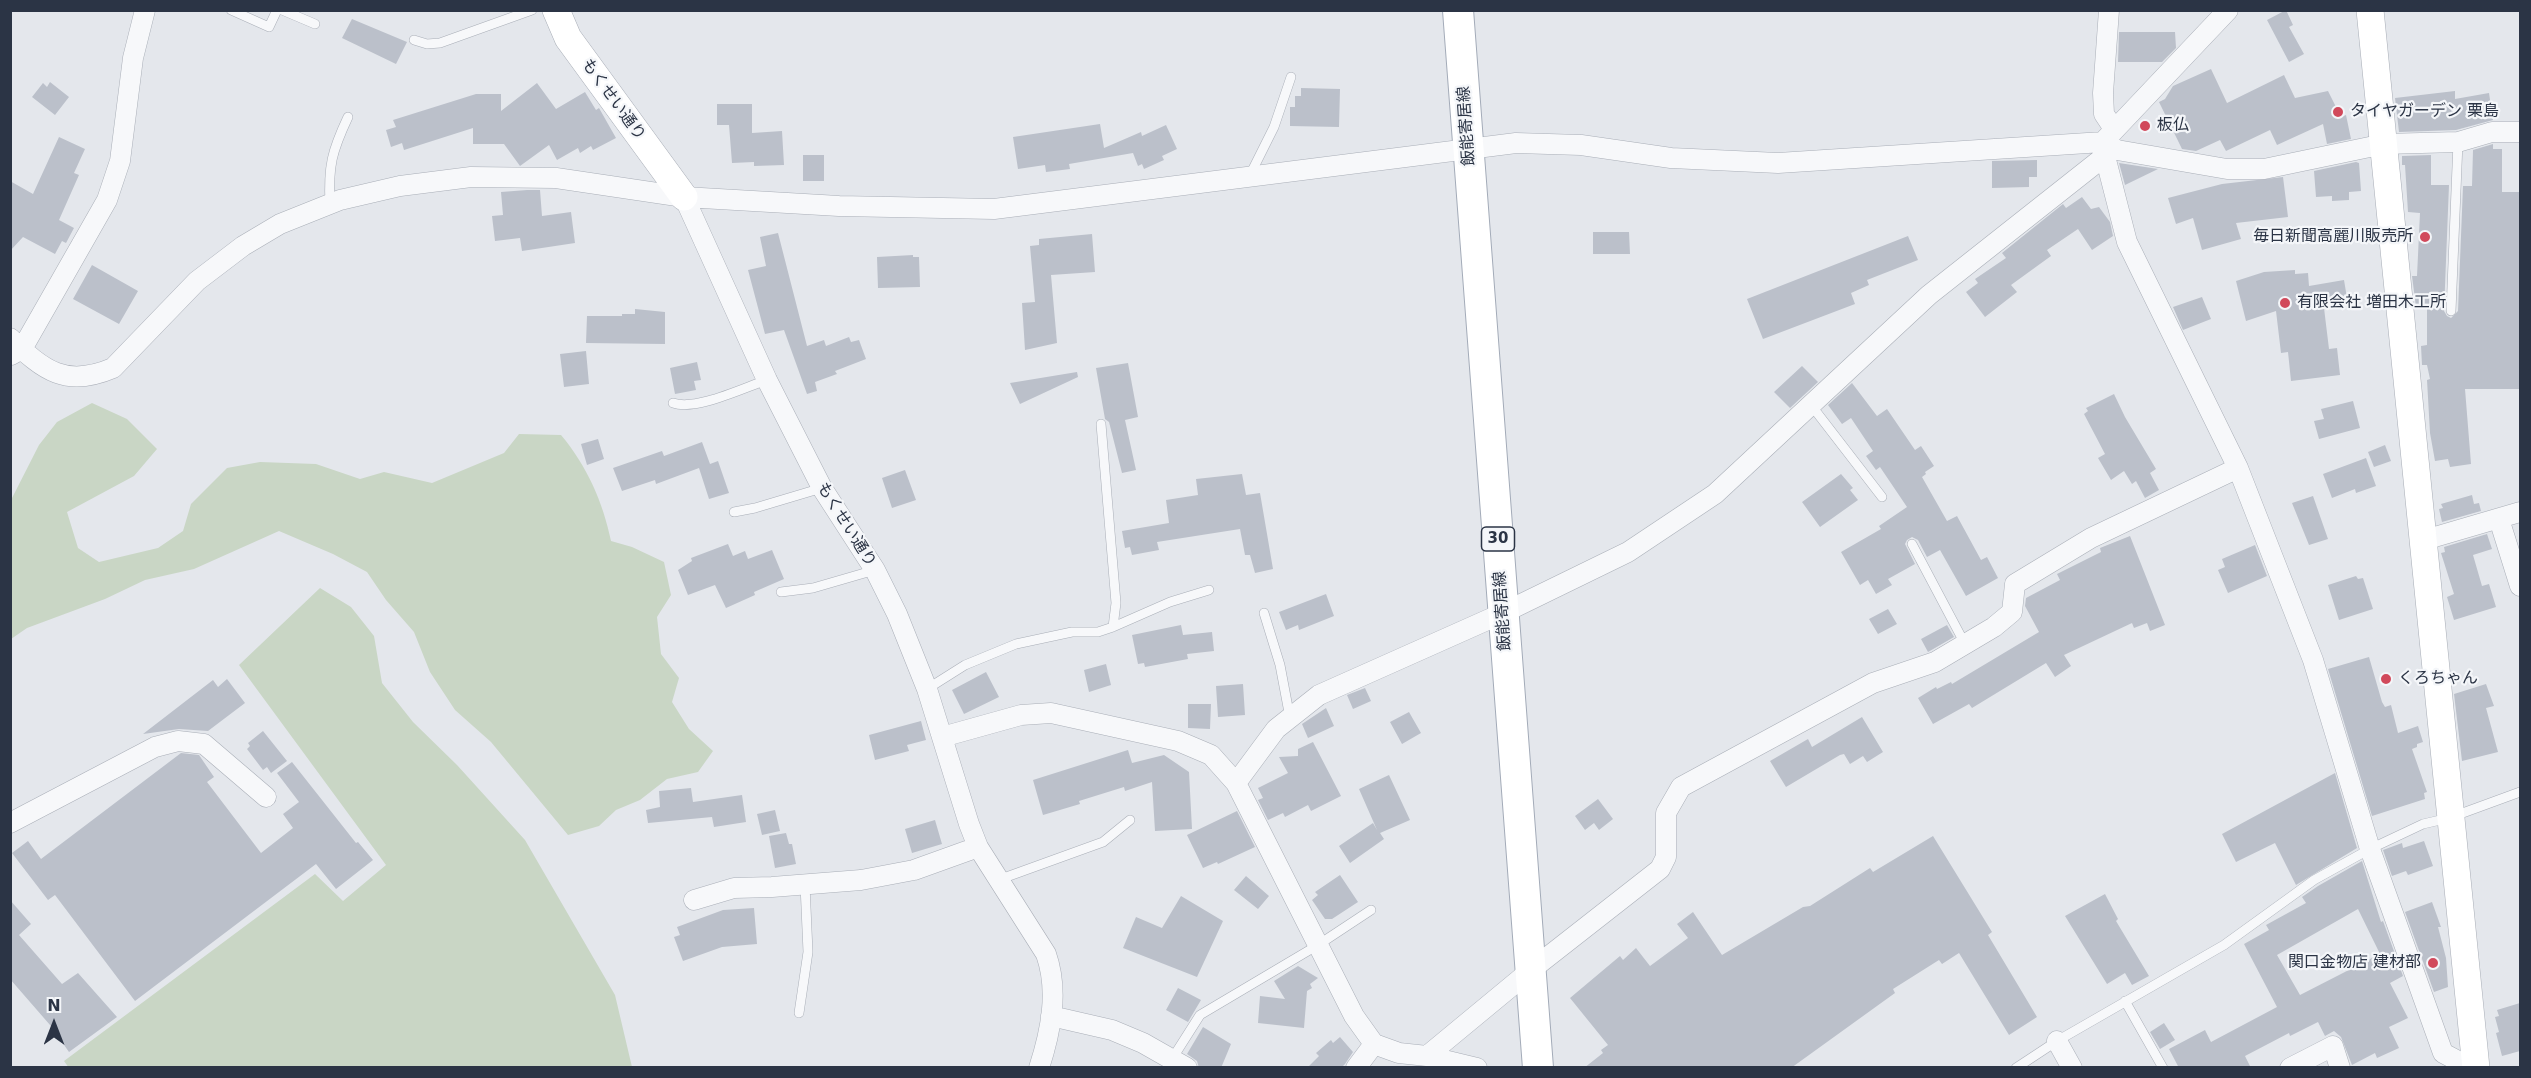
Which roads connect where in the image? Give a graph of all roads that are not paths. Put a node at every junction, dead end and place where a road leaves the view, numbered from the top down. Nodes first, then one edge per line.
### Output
1 (145, 10) edge
2 (231, 10) edge
3 (280, 10) edge
4 (532, 10) edge
5 (556, 10) edge
6 (1458, 10) edge
7 (2109, 10) edge
8 (2228, 10) edge
9 (2370, 10) edge
10 (315, 24) dead end
11 (414, 40) dead end
12 (1291, 77) dead end
13 (348, 117) dead end
14 (2520, 132) edge
15 (2107, 142) junction
16 (2458, 142) junction
17 (2384, 144) junction
18 (1468, 148) junction
19 (1249, 177) junction
20 (684, 197) junction
21 (330, 204) junction
22 (2451, 310) dead end
23 (14, 348) edge
24 (767, 380) junction
25 (673, 403) dead end
26 (1811, 405) junction
27 (1101, 424) dead end
28 (2238, 468) junction
29 (822, 488) junction
30 (1882, 497) dead end
31 (734, 512) dead end
32 (2520, 512) edge
33 (2499, 519) junction
34 (2421, 541) junction
35 (1912, 544) dead end
36 (875, 570) junction
37 (2520, 586) edge
38 (1209, 590) dead end
39 (781, 592) dead end
40 (1264, 613) dead end
41 (1503, 613) junction
42 (1113, 627) junction
43 (1965, 644) junction
44 (927, 689) junction
45 (1290, 718) junction
46 (942, 737) junction
47 (1236, 783) junction
48 (2520, 792) edge
49 (266, 796) dead end
50 (2449, 818) junction
51 (1130, 820) dead end
52 (10, 823) edge
53 (978, 847) junction
54 (2370, 849) junction
55 (998, 880) junction
56 (805, 885) junction
57 (694, 900) dead end
58 (1371, 910) dead end
59 (1318, 945) junction
60 (1531, 970) junction
61 (2126, 1001) junction
62 (799, 1013) dead end
63 (1051, 1017) junction
64 (2057, 1041) junction
65 (1374, 1044) junction
66 (1427, 1056) junction
67 (1179, 1063) edge
68 (2476, 1065) edge
69 (1039, 1068) edge
70 (1356, 1068) edge
71 (1477, 1068) edge
72 (1538, 1068) edge
73 (2016, 1068) edge
74 (2072, 1068) edge
75 (2163, 1068) edge
76 (2290, 1068) edge
77 (2340, 1068) edge

1 - 23 street
2 - 3 lane
3 - 10 lane
4 - 11 lane
5 - 20 street, もくせい通り
6 - 18 main road, 飯能寄居線 / 30
7 - 15 street
8 - 15 street
9 - 17 street
12 - 19 lane
13 - 21 lane
14 - 16 street
15 - 17 street
15 - 18 street
15 - 26 street
15 - 28 street
16 - 17 street
16 - 22 lane
17 - 34 street
18 - 19 street
18 - 41 main road, 飯能寄居線 / 30
19 - 20 street
20 - 21 street
20 - 24 street, もくせい通り
21 - 23 street
24 - 25 lane
24 - 29 street, もくせい通り
26 - 30 lane
26 - 41 street
27 - 42 lane
28 - 43 street
28 - 54 street
29 - 31 lane
29 - 36 street, もくせい通り
32 - 33 street
33 - 34 street
33 - 37 street
34 - 50 street
35 - 43 lane
36 - 39 lane
36 - 44 street, もくせい通り
38 - 42 lane
40 - 45 lane
41 - 45 street
41 - 60 main road, 飯能寄居線 / 30
42 - 44 lane
43 - 60 street
44 - 46 street, もくせい通り
45 - 47 street
46 - 47 street
46 - 53 street, もくせい通り
47 - 59 street
48 - 50 lane
49 - 52 street
50 - 54 lane
50 - 68 street
51 - 55 lane
53 - 55 street, もくせい通り
53 - 56 street
54 - 61 lane
54 - 68 street
55 - 63 street, もくせい通り
56 - 57 street
56 - 62 lane
58 - 59 lane
59 - 65 street
59 - 67 lane
60 - 66 street
60 - 72 main road, 飯能寄居線 / 30
61 - 64 lane
61 - 75 lane
63 - 67 street
63 - 69 street, もくせい通り
64 - 73 lane
64 - 74 street
65 - 66 street
65 - 70 street
66 - 71 street
76 - 77 street

